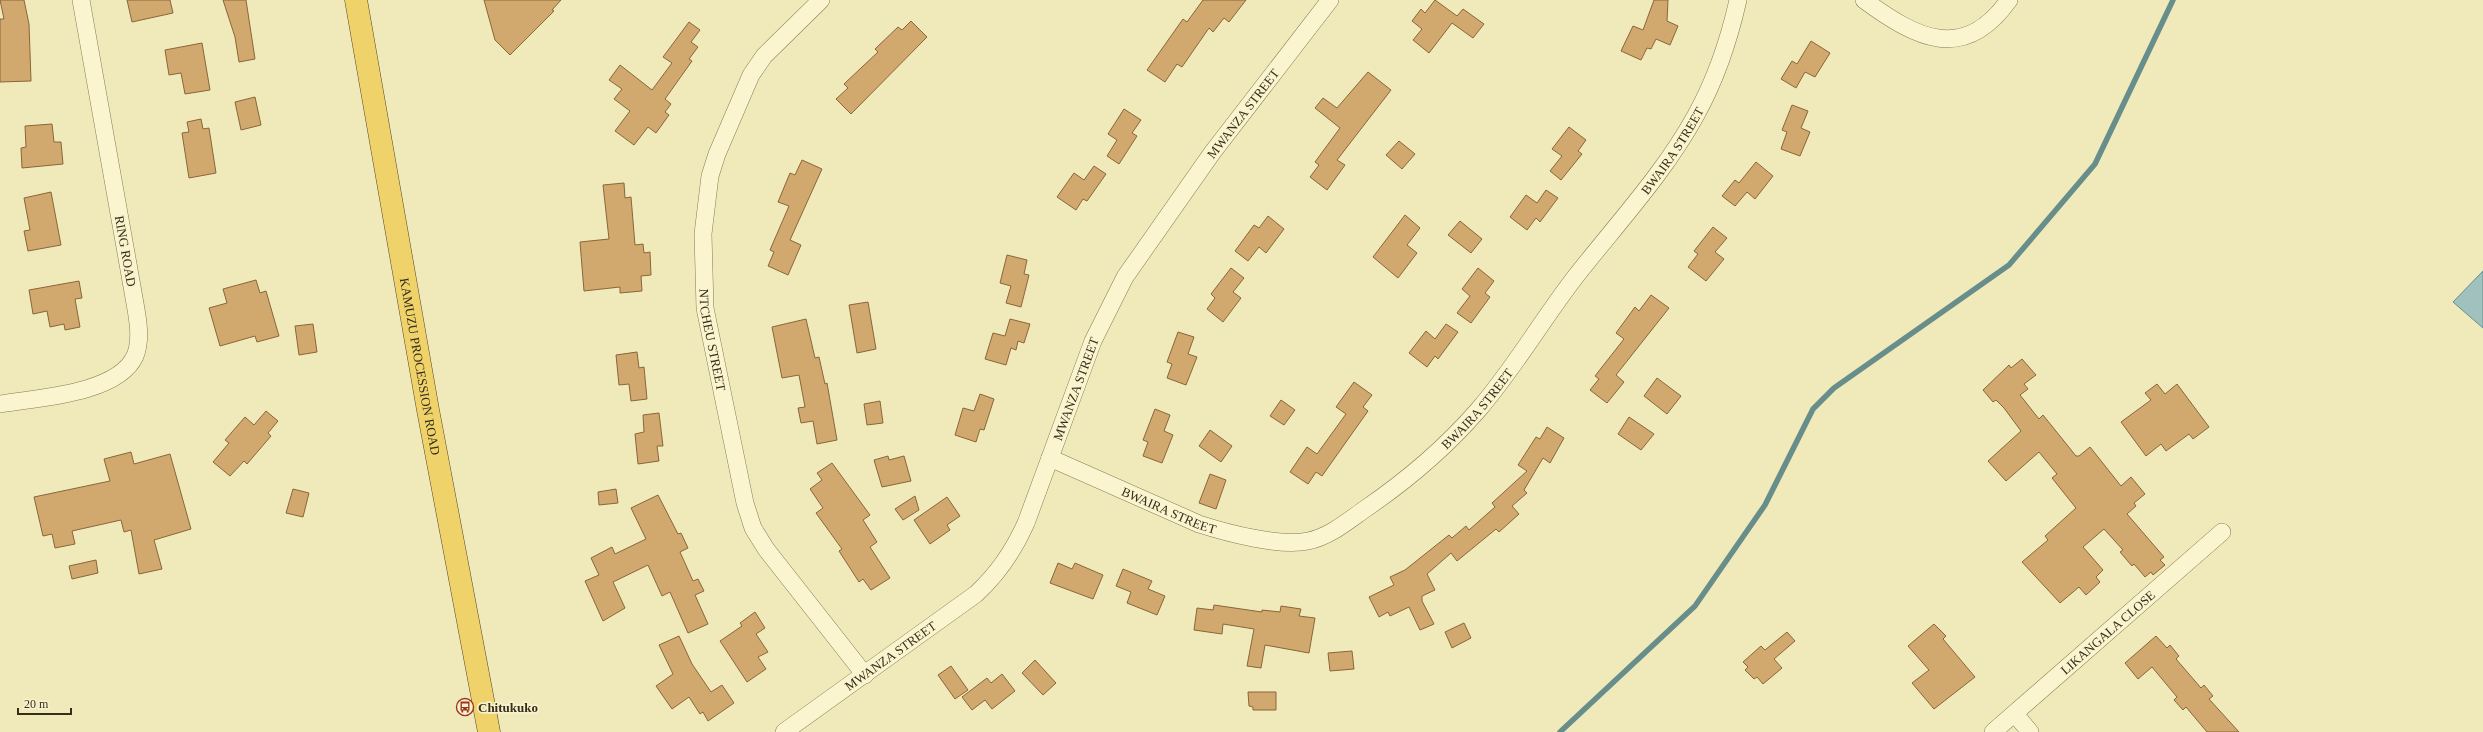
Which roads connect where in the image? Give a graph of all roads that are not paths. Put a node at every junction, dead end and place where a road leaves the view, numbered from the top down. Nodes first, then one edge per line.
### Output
1 (81, 0) edge
2 (356, 0) edge
3 (821, 0) edge
4 (1330, 0) edge
5 (1738, 0) edge
6 (1864, 0) edge
7 (2009, 0) edge
8 (0, 404) edge
9 (1050, 458) junction
10 (2222, 532) dead end
11 (866, 675) junction
12 (2015, 714) junction
13 (488, 732) edge
14 (784, 732) edge
15 (1993, 732) edge
16 (2030, 732) edge

1 - 8 street, RING ROAD
2 - 13 highway, KAMUZU PROCESSION ROAD
3 - 11 street, NTCHEU STREET
4 - 9 street, MWANZA STREET
5 - 9 street, BWAIRA STREET
6 - 7 street
9 - 11 street, MWANZA STREET
10 - 12 street, LIKANGALA CLOSE
11 - 14 street, MWANZA STREET
12 - 15 street, LIKANGALA CLOSE
12 - 16 street

